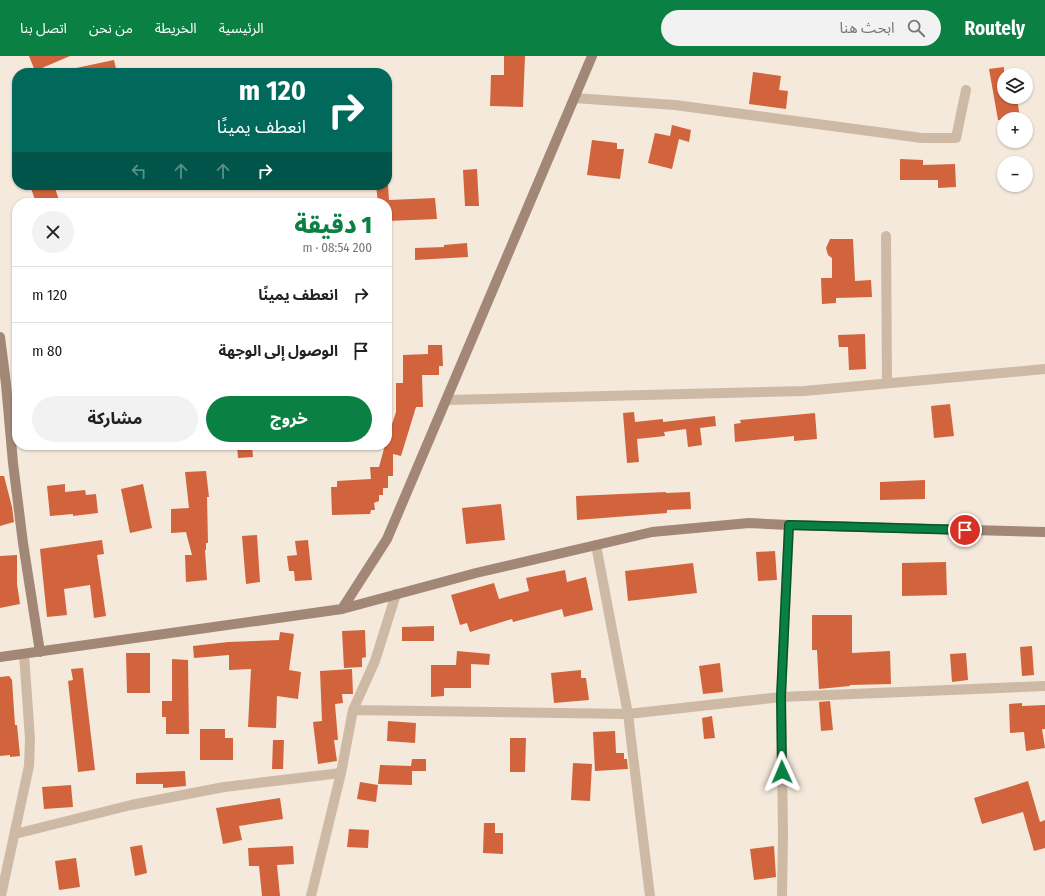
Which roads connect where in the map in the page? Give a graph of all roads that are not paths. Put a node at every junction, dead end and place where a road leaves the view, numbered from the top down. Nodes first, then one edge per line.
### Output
1 (592, 56) edge
2 (966, 90) dead end
3 (574, 98) junction
4 (886, 236) dead end
5 (0, 337) edge
6 (1045, 369) edge
7 (887, 383) junction
8 (446, 400) junction
9 (789, 525) junction
10 (1045, 532) edge
11 (596, 545) junction
12 (396, 594) junction
13 (342, 609) junction
14 (40, 652) junction
15 (24, 654) junction
16 (0, 657) edge
17 (1045, 686) edge
18 (781, 696) junction
19 (353, 710) junction
20 (628, 714) junction
21 (341, 773) junction
22 (15, 834) junction
23 (1, 896) edge
24 (311, 896) edge
25 (650, 896) edge
26 (782, 896) edge

1 - 3 main road
2 - 3 street
3 - 8 main road
4 - 7 street
5 - 14 main road
6 - 7 street
7 - 8 street
8 - 13 main road
9 - 10 main road
9 - 11 main road
9 - 18 street
11 - 12 main road
11 - 20 street
12 - 13 main road
12 - 19 street
13 - 14 main road
14 - 15 main road
15 - 16 main road
15 - 22 street
17 - 18 street
18 - 20 street
18 - 26 street
19 - 20 street
19 - 21 street
20 - 25 street
21 - 22 street
21 - 24 street
22 - 23 street

